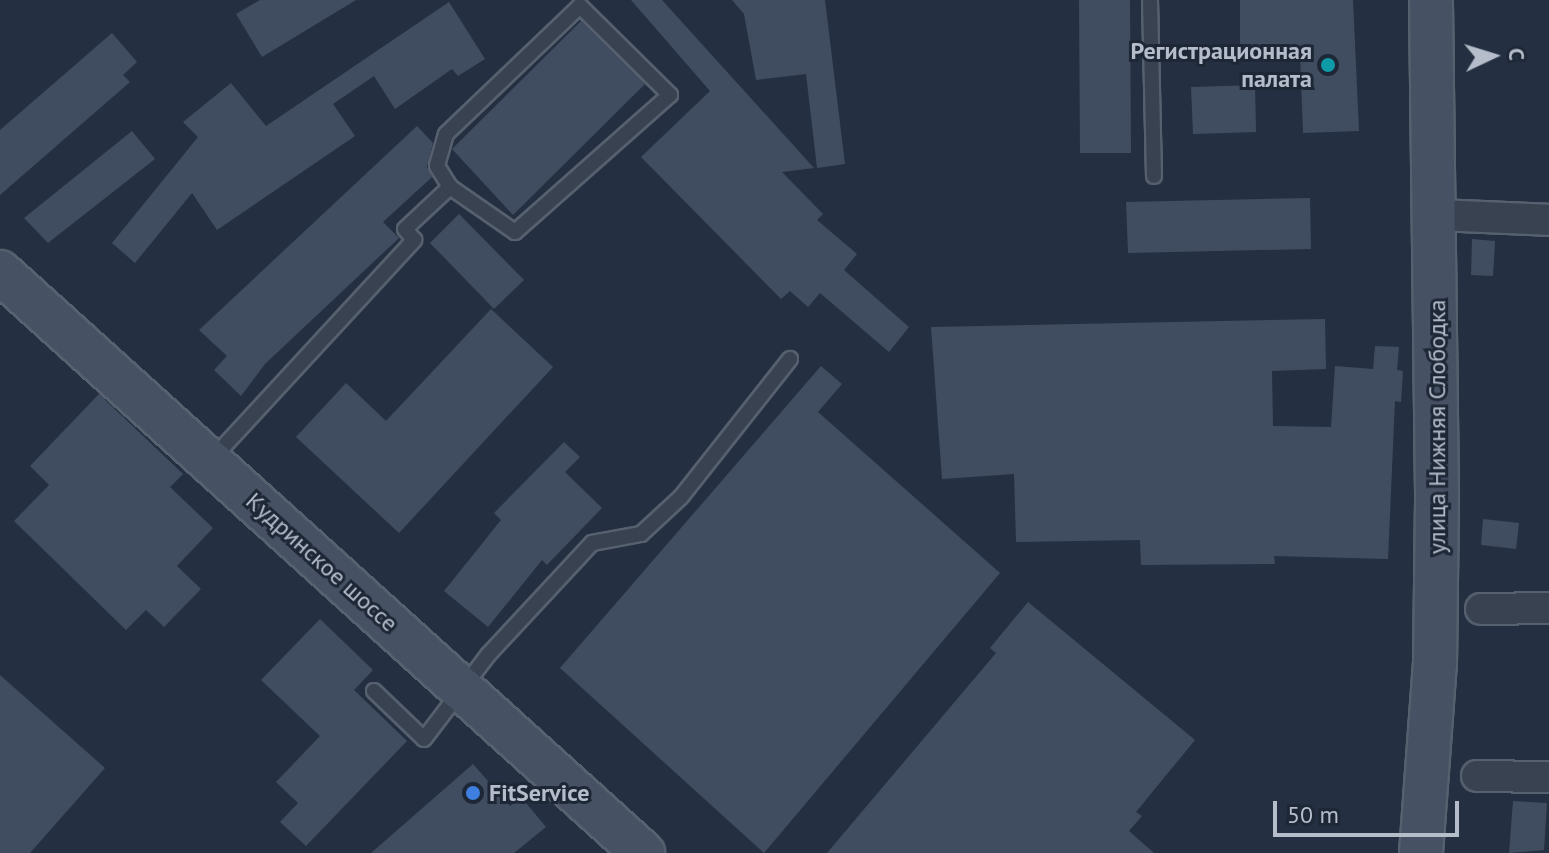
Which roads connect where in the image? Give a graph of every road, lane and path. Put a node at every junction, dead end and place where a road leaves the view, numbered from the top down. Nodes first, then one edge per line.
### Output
1 (1150, 0) edge
2 (1431, 0) edge
3 (1154, 176) dead end
4 (450, 187) junction
5 (1436, 215) junction
6 (1549, 220) edge
7 (0, 272) edge
8 (790, 359) dead end
9 (210, 461) junction
10 (1549, 608) edge
11 (1481, 609) dead end
12 (462, 689) junction
13 (374, 691) dead end
14 (1477, 776) dead end
15 (1549, 777) edge
16 (643, 853) edge
17 (1421, 853) edge

1 - 3 lane
2 - 5 street, улица Нижняя Слободка
4 - 4 lane
4 - 9 lane
5 - 6 street
5 - 17 street, улица Нижняя Слободка
7 - 9 street, Кудринское шоссе
8 - 12 lane
9 - 12 street, Кудринское шоссе
10 - 11 street
12 - 13 lane
12 - 16 street, Кудринское шоссе
14 - 15 street

